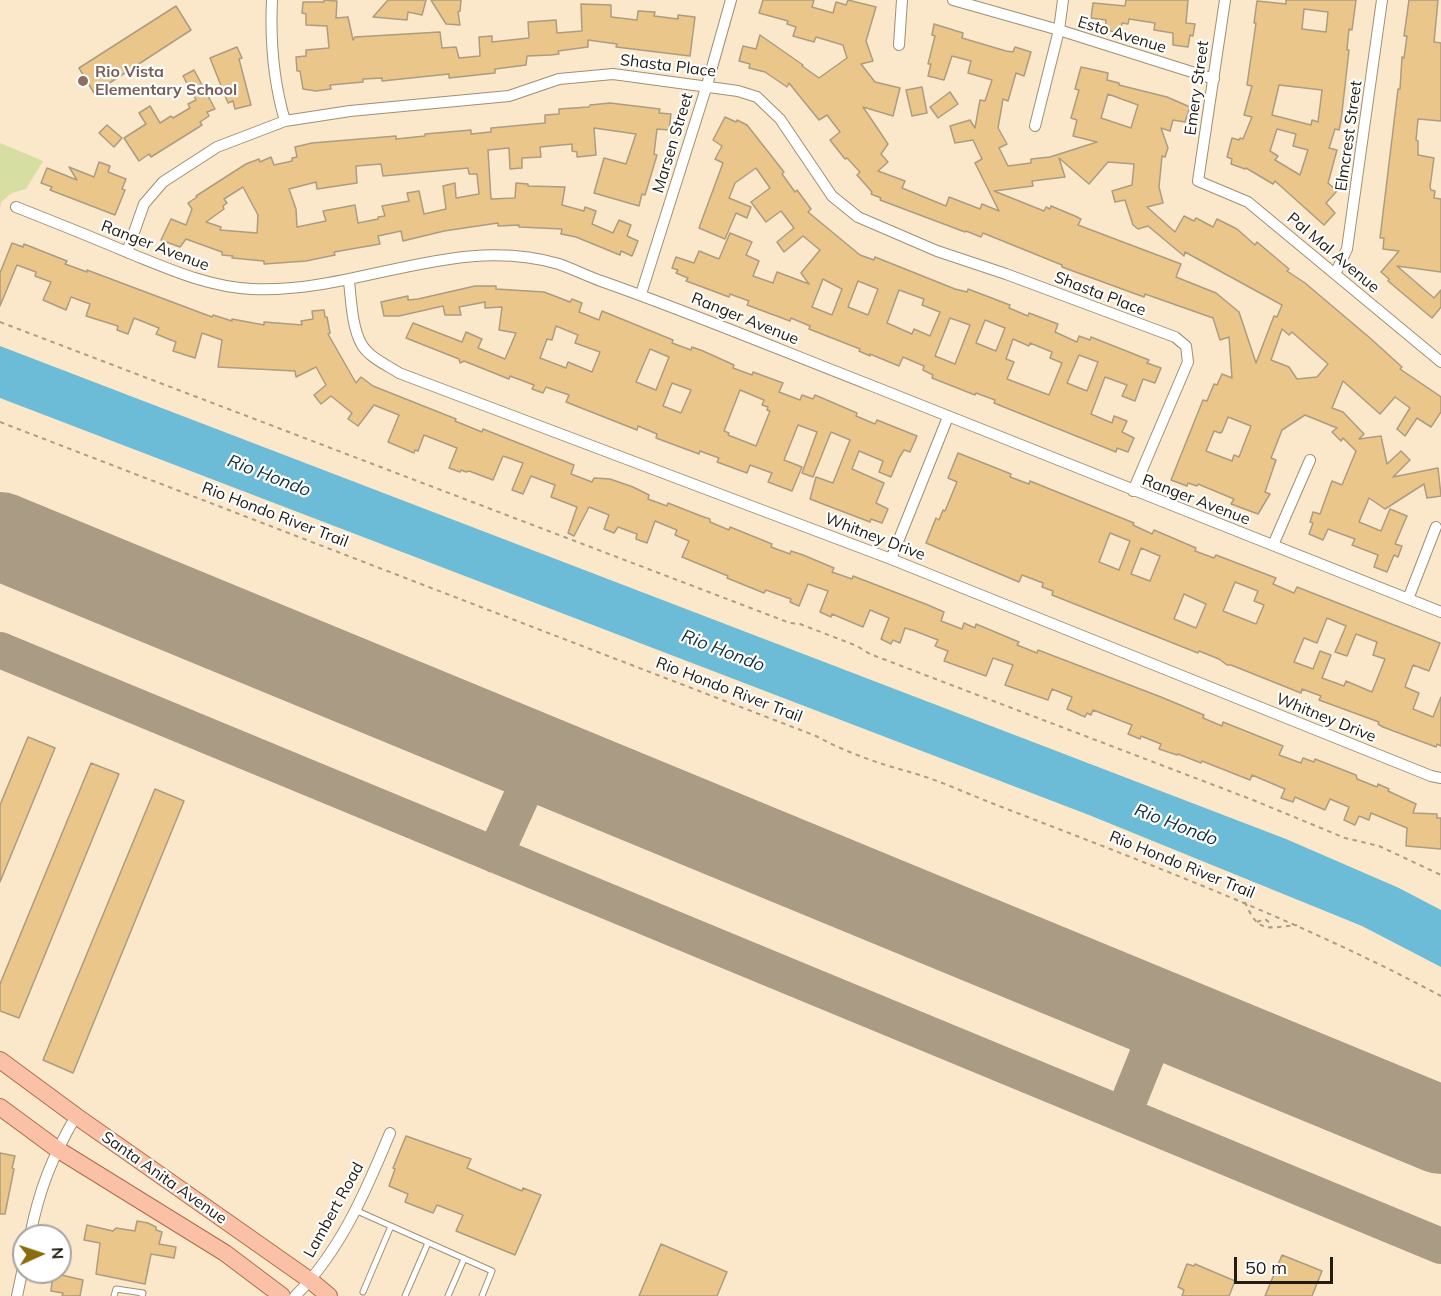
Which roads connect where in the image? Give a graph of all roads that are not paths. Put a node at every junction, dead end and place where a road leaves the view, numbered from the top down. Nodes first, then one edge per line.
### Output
1 (272, 0) edge
2 (731, 0) edge
3 (902, 0) edge
4 (953, 0) edge
5 (1063, 0) edge
6 (1225, 0) edge
7 (1382, 0) edge
8 (1059, 30) junction
9 (899, 45) dead end
10 (1214, 79) junction
11 (707, 85) junction
12 (285, 121) junction
13 (1035, 126) dead end
14 (1198, 181) joint
15 (16, 207) dead end
16 (127, 252) junction
17 (1335, 274) junction
18 (350, 281) junction
19 (641, 294) junction
20 (1441, 362) edge
21 (948, 417) junction
22 (1310, 460) dead end
23 (1134, 491) junction
24 (1436, 527) dead end
25 (1272, 545) junction
26 (891, 559) junction
27 (1408, 599) junction
28 (1441, 612) edge
29 (1441, 778) edge
30 (0, 1060) edge
31 (0, 1107) edge
32 (76, 1116) junction
33 (390, 1133) dead end
34 (57, 1149) junction
35 (355, 1210) junction
36 (33, 1224) edge
37 (391, 1226) junction
38 (428, 1243) junction
39 (464, 1259) junction
40 (311, 1281) junction
41 (363, 1292) dead end
42 (114, 1296) edge
43 (142, 1296) edge
44 (282, 1296) edge
45 (295, 1296) edge
46 (329, 1296) edge
47 (405, 1296) edge
48 (448, 1296) edge
49 (482, 1296) edge

1 - 12 street
2 - 11 street, Marsen Street
3 - 9 street
4 - 8 street, Esto Avenue
5 - 8 street
6 - 10 street, Emery Street
7 - 17 street, Elmcrest Street
8 - 10 street, Esto Avenue
8 - 13 street
10 - 14 street, Emery Street
11 - 12 street, Shasta Place
11 - 19 street, Marsen Street
11 - 23 street, Shasta Place
12 - 16 street, Shasta Place
14 - 17 street, Pal Mal Avenue
15 - 16 street, Ranger Avenue
16 - 18 street, Ranger Avenue
17 - 20 street, Pal Mal Avenue
18 - 19 street, Ranger Avenue
18 - 26 street, Whitney Drive
19 - 21 street, Ranger Avenue
21 - 23 street, Ranger Avenue
21 - 26 street
22 - 25 street
23 - 25 street, Ranger Avenue
24 - 27 street
25 - 27 street, Ranger Avenue
26 - 29 street, Whitney Drive
27 - 28 street, Ranger Avenue
30 - 32 main road, Santa Anita Avenue
31 - 34 main road, Santa Anita Avenue
32 - 34 street
32 - 40 main road, Santa Anita Avenue
33 - 35 street, Lambert Road
34 - 36 street
34 - 44 main road, Santa Anita Avenue
35 - 37 lane
35 - 40 street, Lambert Road
37 - 38 lane
37 - 41 lane
38 - 39 lane
38 - 47 lane
39 - 48 lane
39 - 49 lane
40 - 45 street, Lambert Road
40 - 46 main road, Santa Anita Avenue
42 - 43 lane

